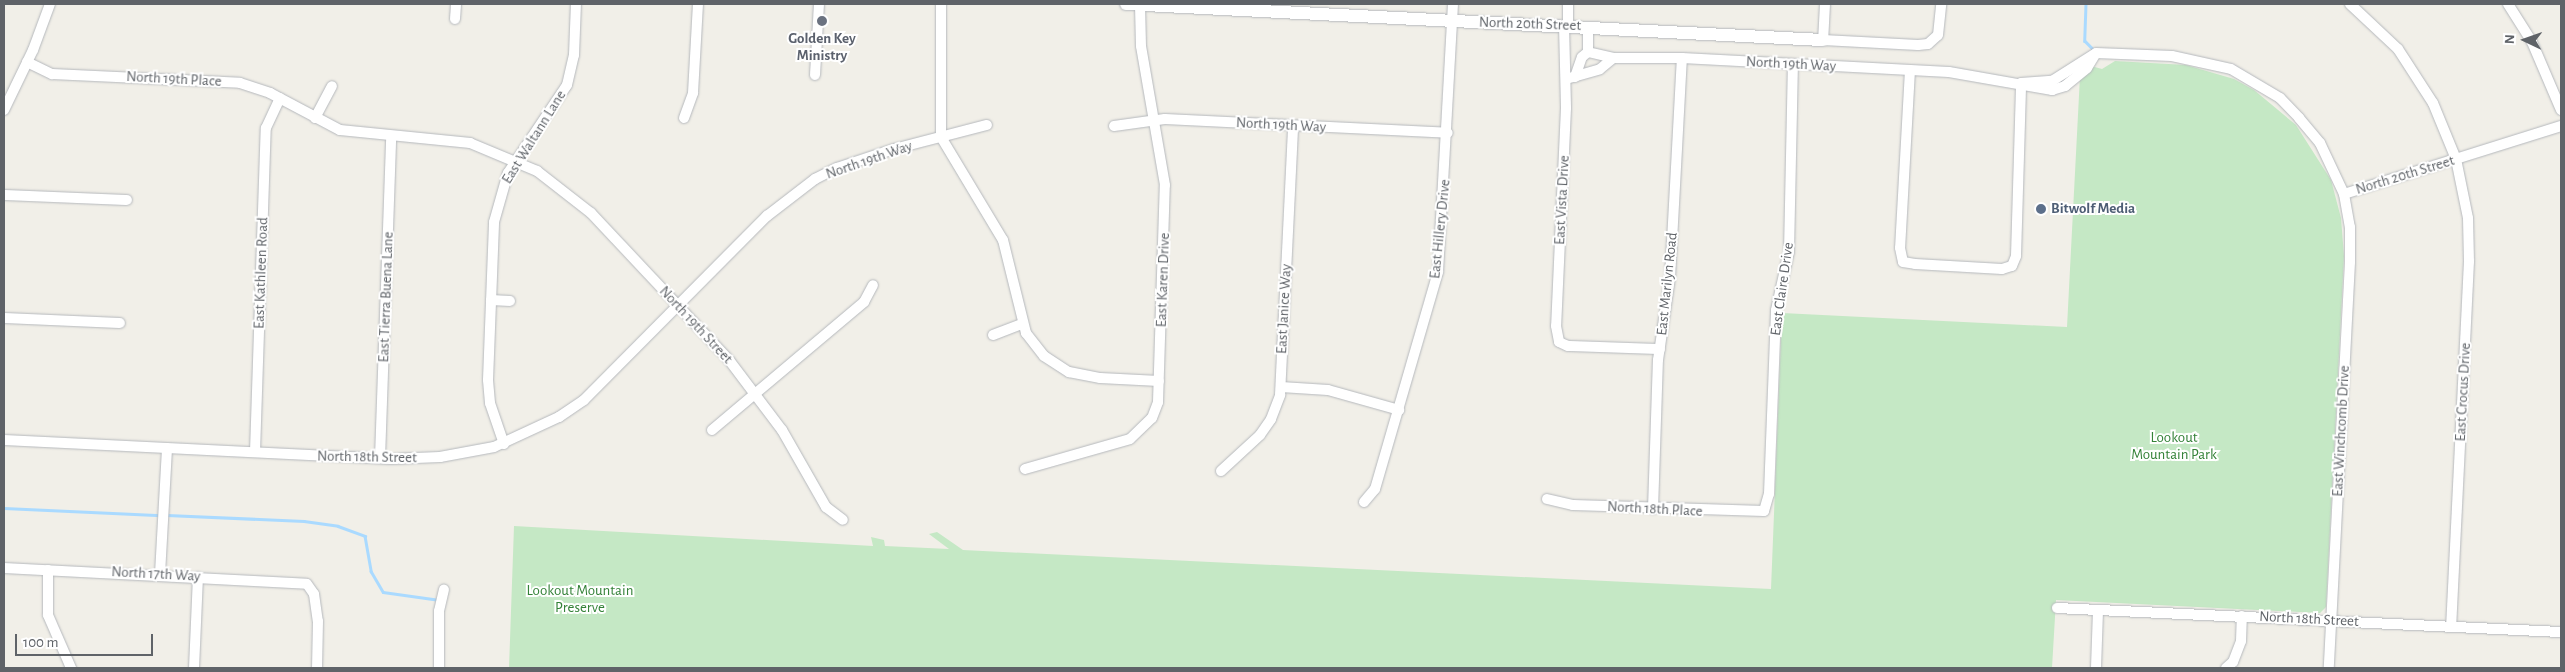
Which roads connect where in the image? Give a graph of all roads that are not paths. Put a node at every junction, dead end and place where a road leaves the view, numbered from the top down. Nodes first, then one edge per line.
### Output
1 (50, 4) edge
2 (456, 4) edge
3 (576, 4) edge
4 (698, 4) edge
5 (818, 4) edge
6 (941, 4) edge
7 (1126, 4) edge
8 (1140, 4) edge
9 (1453, 4) edge
10 (1568, 4) edge
11 (1825, 4) edge
12 (1940, 4) edge
13 (2350, 4) edge
14 (2508, 4) edge
15 (455, 19) dead end
16 (1452, 21) junction
17 (1566, 26) junction
18 (1588, 27) junction
19 (1823, 40) junction
20 (1588, 52) junction
21 (2096, 53) joint
22 (1564, 57) junction
23 (1613, 58) junction
24 (1682, 58) junction
25 (1580, 61) junction
26 (27, 62) junction
27 (1793, 66) junction
28 (1910, 70) junction
29 (815, 75) dead end
30 (1571, 78) junction
31 (2021, 84) junction
32 (332, 86) dead end
33 (280, 98) junction
34 (4, 110) edge
35 (2561, 110) edge
36 (315, 118) junction
37 (684, 118) dead end
38 (1154, 120) junction
39 (987, 125) dead end
40 (1114, 126) dead end
41 (1293, 126) junction
42 (2561, 126) edge
43 (1448, 133) junction
44 (391, 136) junction
45 (941, 137) junction
46 (2456, 158) junction
47 (517, 160) junction
48 (2344, 194) junction
49 (4, 195) edge
50 (127, 200) dead end
51 (873, 285) dead end
52 (491, 300) junction
53 (510, 301) dead end
54 (679, 306) junction
55 (4, 318) edge
56 (120, 323) dead end
57 (1022, 324) junction
58 (993, 335) dead end
59 (1660, 349) junction
60 (1159, 381) junction
61 (1281, 387) junction
62 (757, 394) junction
63 (1399, 410) junction
64 (712, 430) dead end
65 (4, 440) edge
66 (504, 444) junction
67 (167, 448) junction
68 (255, 452) junction
69 (380, 458) junction
70 (1025, 470) dead end
71 (1220, 471) dead end
72 (1546, 499) dead end
73 (1364, 502) dead end
74 (1653, 509) junction
75 (1764, 511) joint
76 (843, 520) dead end
77 (4, 568) edge
78 (48, 570) junction
79 (160, 574) junction
80 (198, 576) junction
81 (444, 590) dead end
82 (2057, 608) dead end
83 (2098, 610) junction
84 (2242, 616) junction
85 (2331, 621) junction
86 (2451, 626) junction
87 (2561, 632) edge
88 (71, 668) edge
89 (194, 668) edge
90 (316, 668) edge
91 (439, 668) edge
92 (2096, 668) edge
93 (2226, 668) edge
94 (2329, 668) edge

1 - 26 street
2 - 15 street
3 - 47 street, East Waltann Lane
4 - 37 street
5 - 29 street
6 - 45 street
7 - 8 street, North 20th Street
8 - 16 street, North 20th Street
8 - 38 street, East Karen Drive
9 - 16 street, East Hillery Drive
10 - 17 street, East Vista Drive
11 - 19 street
12 - 19 street, North 20th Street
13 - 46 street, East Crocus Drive
14 - 35 street
16 - 17 street, North 20th Street
16 - 43 street, East Hillery Drive
17 - 18 street, North 20th Street
17 - 22 street, East Vista Drive
18 - 19 street, North 20th Street
18 - 20 street
20 - 23 street
20 - 25 street, East Vista Drive
21 - 31 street, North 19th Way
21 - 48 street, North 20th Street
22 - 25 street
22 - 30 street, East Vista Drive
23 - 24 street, North 19th Way
23 - 30 street
24 - 27 street, North 19th Way
24 - 59 street, East Marilyn Road
25 - 30 street, East Vista Drive
26 - 33 street, North 19th Place
26 - 34 street
27 - 28 street, North 19th Way
27 - 75 street, East Claire Drive
28 - 31 street, North 19th Way
28 - 31 street
30 - 59 street, East Vista Drive
32 - 36 street
33 - 36 street, North 19th Place
33 - 68 street, East Kathleen Road
36 - 44 street, North 19th Place
38 - 40 street, North 19th Way
38 - 41 street, North 19th Way
38 - 60 street, East Karen Drive
39 - 45 street, North 19th Way
41 - 43 street, North 19th Way
41 - 61 street, East Janice Way
42 - 46 street, North 20th Street
43 - 63 street, East Hillery Drive
44 - 47 street, North 19th Place
44 - 69 street, East Tierra Buena Lane
45 - 54 street, North 19th Way
45 - 57 street
46 - 48 street, North 20th Street
46 - 86 street, East Crocus Drive
47 - 52 street, East Waltann Lane
47 - 54 street, North 19th Street
48 - 85 street, East Winchcomb Drive
49 - 50 street
51 - 62 street
52 - 53 street
52 - 66 street, East Waltann Lane
54 - 62 street, North 19th Street
54 - 66 street, North 18th Street
55 - 56 street
57 - 58 street
57 - 60 street
59 - 74 street, East Marilyn Road
60 - 70 street, East Karen Drive
61 - 63 street
61 - 71 street, East Janice Way
62 - 64 street
62 - 76 street, North 19th Street
63 - 73 street, East Hillery Drive
65 - 67 street, North 18th Street
66 - 69 street, North 18th Street
67 - 68 street, North 18th Street
67 - 79 street
68 - 69 street, North 18th Street
72 - 74 street, North 18th Place
74 - 75 street, North 18th Place
77 - 78 street, North 17th Way
78 - 79 street, North 17th Way
78 - 88 street
79 - 80 street, North 17th Way
80 - 89 street
80 - 90 street, North 17th Way
81 - 91 street
82 - 83 street, North 18th Street
83 - 84 street, North 18th Street
83 - 92 street
84 - 85 street, North 18th Street
84 - 93 street
85 - 86 street, North 18th Street
85 - 94 street, East Winchcomb Drive
86 - 87 street, North 18th Street

